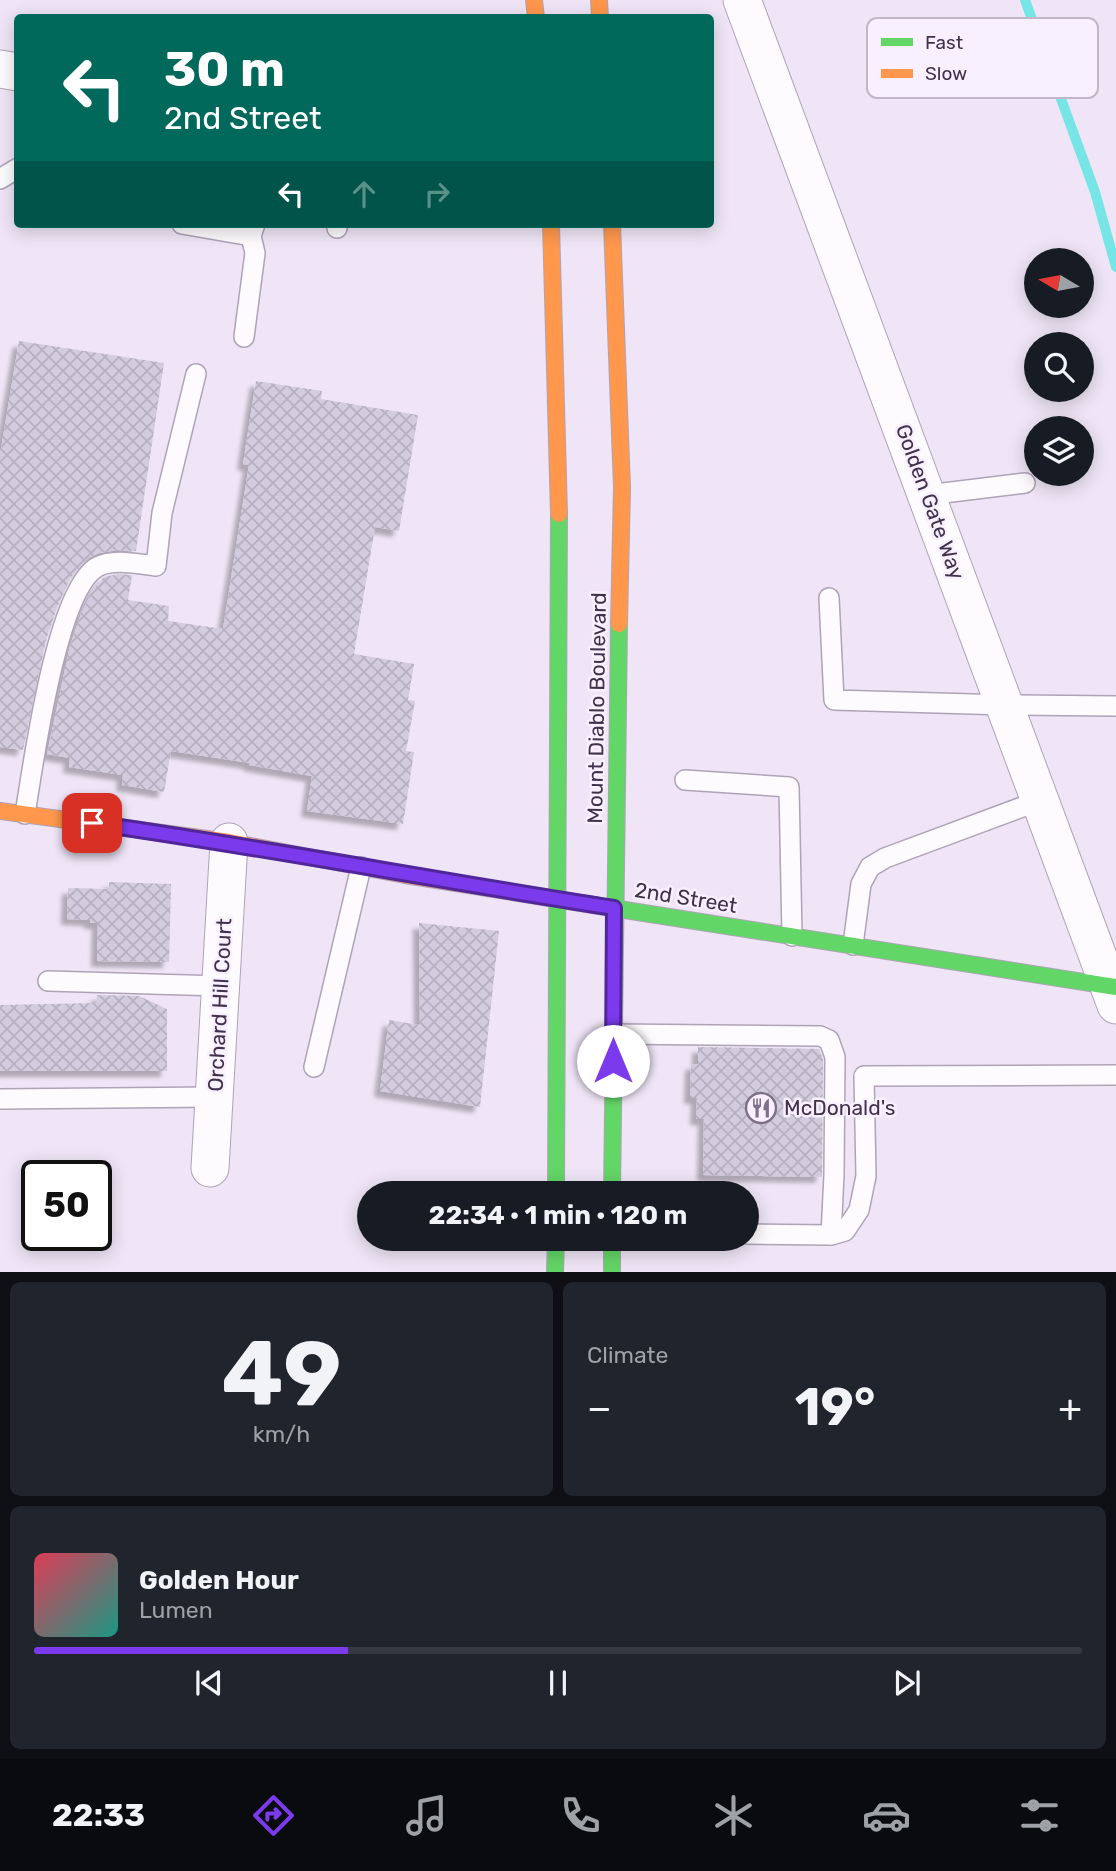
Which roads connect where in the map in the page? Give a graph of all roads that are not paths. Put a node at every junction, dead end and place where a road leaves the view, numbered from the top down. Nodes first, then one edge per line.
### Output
1 (742, 0) edge
2 (229, 228) edge
3 (551, 228) edge
4 (612, 228) edge
5 (253, 230) edge
6 (244, 337) dead end
7 (196, 374) dead end
8 (1024, 483) edge
9 (927, 495) junction
10 (829, 598) dead end
11 (1006, 705) junction
12 (1116, 706) edge
13 (685, 780) dead end
14 (1041, 800) junction
15 (0, 811) edge
16 (25, 814) junction
17 (229, 842) junction
18 (361, 867) junction
19 (557, 899) junction
20 (614, 908) junction
21 (792, 936) junction
22 (853, 945) junction
23 (48, 981) dead end
24 (221, 986) junction
25 (1114, 992) edge
26 (613, 1034) junction
27 (314, 1067) dead end
28 (1116, 1075) edge
29 (214, 1097) junction
30 (0, 1099) edge
31 (210, 1168) dead end
32 (556, 1181) edge
33 (612, 1181) edge
34 (759, 1234) edge
35 (831, 1235) junction
36 (556, 1251) edge
37 (612, 1251) edge
38 (555, 1272) edge
39 (612, 1272) edge

1 - 9 street, Golden Gate Way
2 - 5 lane
3 - 19 main road, Mount Diablo Boulevard
4 - 20 main road, Mount Diablo Boulevard
5 - 6 lane
7 - 16 lane
8 - 9 lane
9 - 11 street, Golden Gate Way
10 - 11 lane
11 - 12 lane
11 - 14 street, Golden Gate Way
13 - 21 lane
14 - 22 lane
14 - 25 street, Golden Gate Way
15 - 16 main road, 2nd Street
16 - 17 main road, 2nd Street
17 - 18 main road, 2nd Street
17 - 24 street, Orchard Hill Court
18 - 19 main road, 2nd Street
18 - 27 lane
19 - 20 main road, 2nd Street
19 - 32 main road, Mount Diablo Boulevard
20 - 21 main road, 2nd Street
20 - 26 main road, Mount Diablo Boulevard
21 - 22 main road, 2nd Street
22 - 25 main road, 2nd Street
23 - 24 lane
24 - 29 street, Orchard Hill Court
26 - 33 main road, Mount Diablo Boulevard
26 - 35 lane
28 - 35 lane
29 - 30 lane
29 - 31 street, Orchard Hill Court
34 - 35 lane
36 - 38 main road
37 - 39 main road

